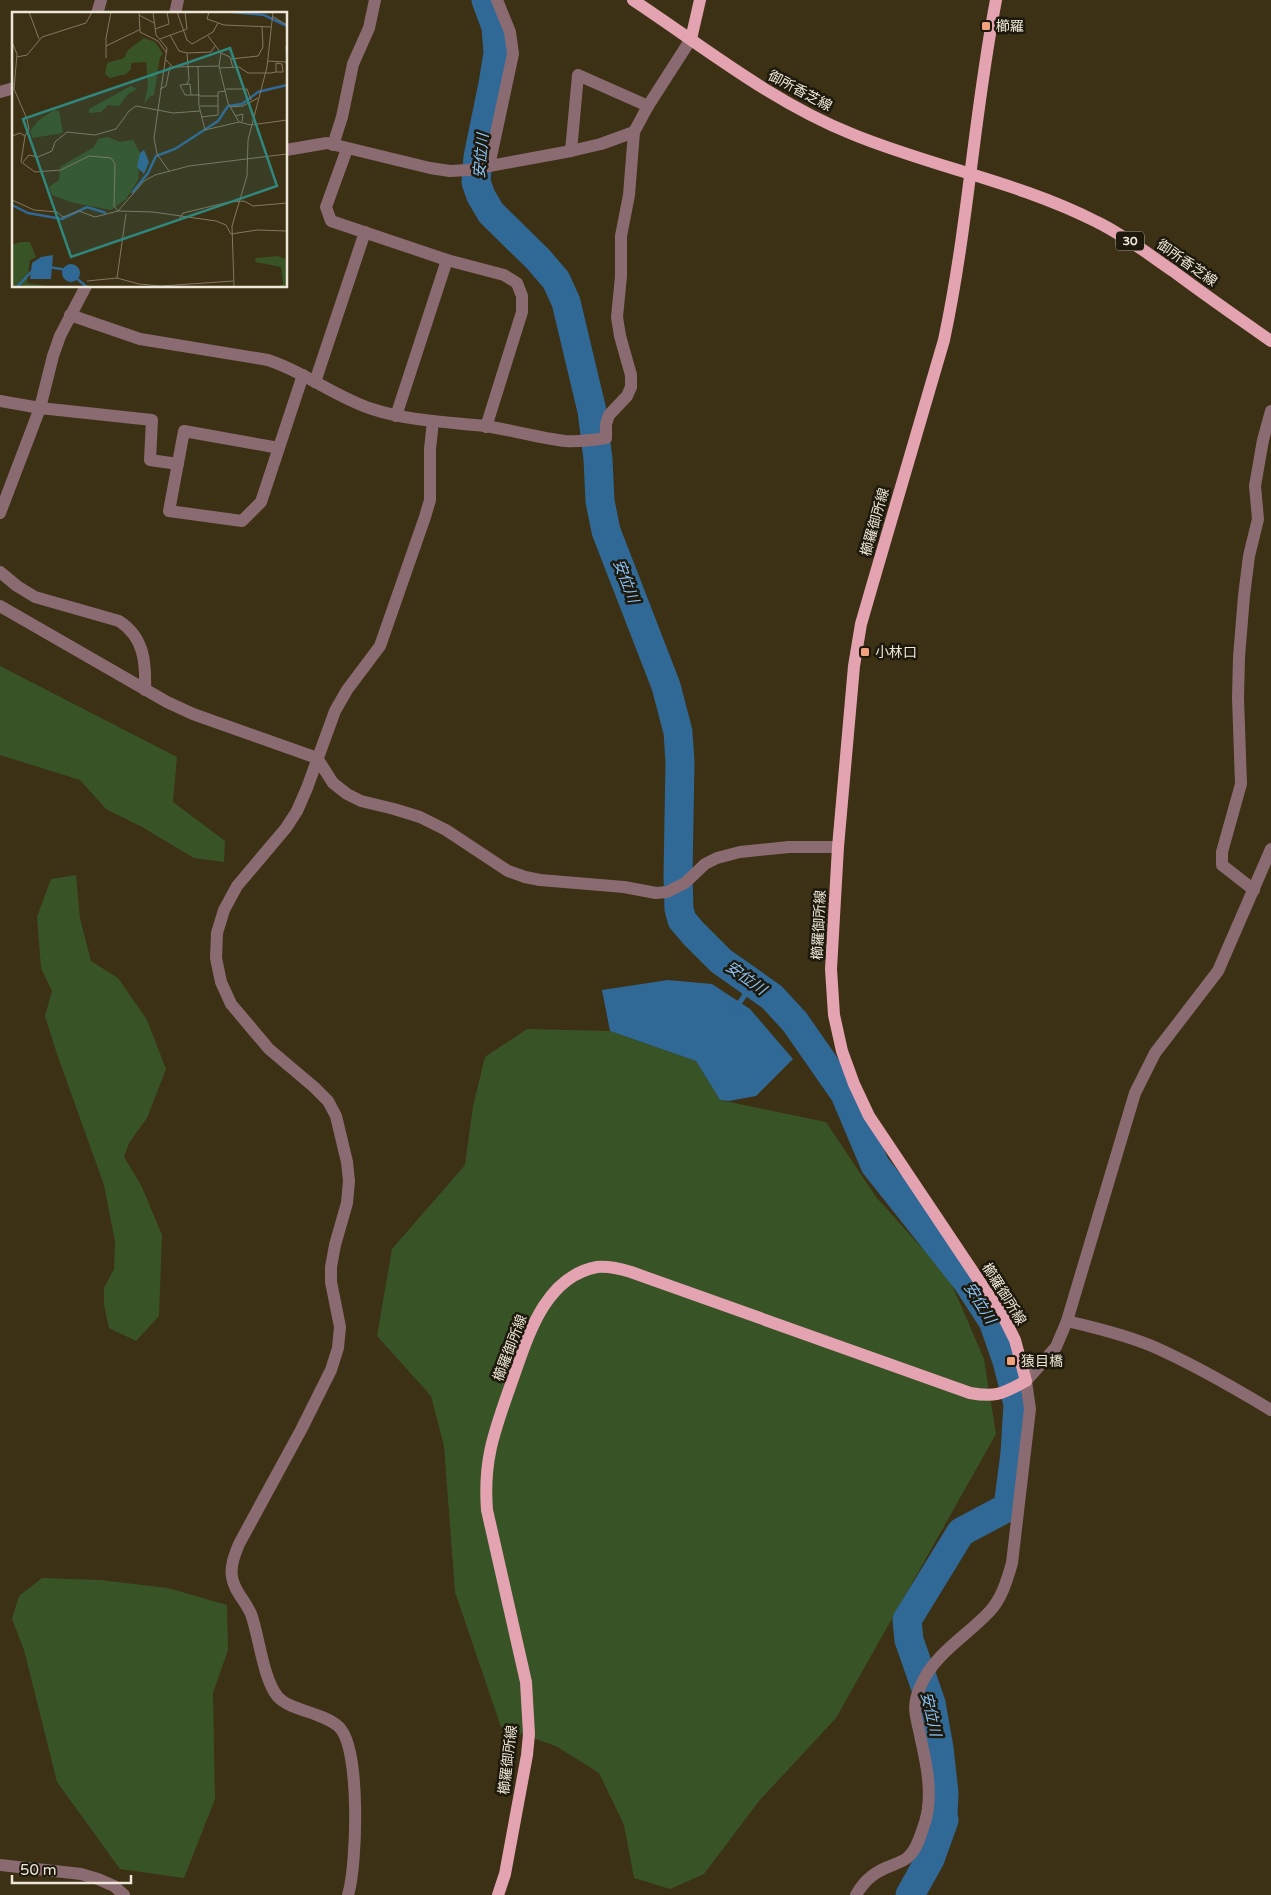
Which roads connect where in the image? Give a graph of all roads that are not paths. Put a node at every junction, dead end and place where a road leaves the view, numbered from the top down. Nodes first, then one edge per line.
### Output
1 (375, 0) edge
2 (497, 0) edge
3 (633, 0) edge
4 (700, 0) edge
5 (996, 0) edge
6 (691, 39) junction
7 (648, 106) junction
8 (634, 132) junction
9 (333, 145) junction
10 (347, 149) junction
11 (288, 150) edge
12 (571, 151) junction
13 (489, 166) junction
14 (970, 175) junction
15 (365, 232) junction
16 (447, 260) junction
17 (85, 288) edge
18 (70, 315) junction
19 (1271, 341) edge
20 (303, 375) junction
21 (315, 382) junction
22 (0, 401) edge
23 (40, 408) junction
24 (1271, 411) edge
25 (396, 416) junction
26 (434, 421) junction
27 (486, 426) junction
28 (279, 448) junction
29 (178, 464) junction
30 (0, 513) edge
31 (0, 572) edge
32 (0, 606) edge
33 (145, 690) junction
34 (317, 758) junction
35 (838, 847) junction
36 (1271, 849) edge
37 (1254, 890) junction
38 (1067, 1321) junction
39 (1021, 1384) junction
40 (1271, 1410) edge
41 (0, 1865) edge
42 (124, 1895) edge
43 (348, 1895) edge
44 (498, 1895) edge
45 (856, 1895) edge

1 - 9 street
2 - 13 street
3 - 6 main road, 御所香芝線 / 30
4 - 6 main road
5 - 14 main road
6 - 7 street
6 - 14 main road, 御所香芝線 / 30
7 - 8 street
7 - 12 street
8 - 12 street
8 - 27 street
9 - 10 street
9 - 11 street
10 - 13 street
10 - 15 street
12 - 13 street
14 - 19 main road, 御所香芝線 / 30
14 - 35 main road, 櫛羅御所線
15 - 16 street
15 - 21 street
16 - 25 street
16 - 27 street
17 - 18 street
18 - 20 street
18 - 23 street
20 - 21 street
20 - 28 street
21 - 25 street
22 - 23 street
23 - 29 street
23 - 30 street
24 - 37 street
25 - 26 street
26 - 27 street
26 - 34 street
28 - 29 street
28 - 29 street
31 - 33 street
32 - 33 street
33 - 34 street
34 - 35 street
34 - 43 street
35 - 39 main road, 櫛羅御所線
36 - 37 street
37 - 38 street
38 - 39 street
38 - 40 street
39 - 44 main road, 櫛羅御所線
39 - 45 street
41 - 42 street

